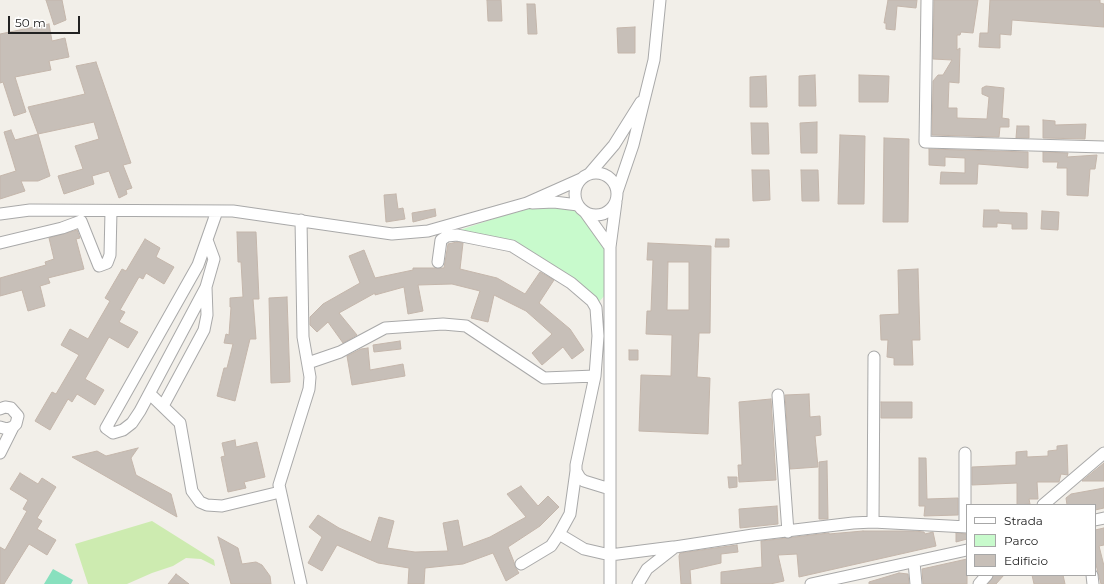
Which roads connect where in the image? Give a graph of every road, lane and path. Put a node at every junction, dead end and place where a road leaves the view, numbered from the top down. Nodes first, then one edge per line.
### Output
1 (660, 0) edge
2 (927, 0) edge
3 (647, 93) junction
4 (1104, 147) edge
5 (586, 176) junction
6 (616, 197) junction
7 (527, 203) junction
8 (582, 208) junction
9 (111, 211) junction
10 (217, 211) junction
11 (0, 214) edge
12 (84, 216) junction
13 (301, 220) junction
14 (208, 240) junction
15 (0, 243) edge
16 (610, 247) junction
17 (438, 262) dead end
18 (206, 287) junction
19 (874, 357) dead end
20 (308, 363) junction
21 (595, 376) junction
22 (150, 394) junction
23 (778, 395) dead end
24 (163, 406) junction
25 (0, 409) edge
26 (0, 427) edge
27 (13, 427) junction
28 (965, 453) dead end
29 (1104, 453) edge
30 (0, 454) edge
31 (576, 471) junction
32 (610, 488) junction
33 (280, 492) junction
34 (1044, 504) edge
35 (873, 522) junction
36 (966, 527) edge
37 (788, 532) junction
38 (559, 534) junction
39 (675, 547) junction
40 (966, 550) edge
41 (610, 555) junction
42 (914, 562) junction
43 (521, 564) dead end
44 (986, 576) edge
45 (301, 584) edge
46 (610, 584) edge
47 (638, 584) edge
48 (811, 584) edge
49 (916, 584) edge
50 (980, 584) edge

1 - 3 street
2 - 4 street
3 - 5 street
3 - 6 street
5 - 6 street
5 - 7 street
5 - 8 street
6 - 8 street
6 - 16 street
7 - 8 street
7 - 13 street
8 - 16 street
9 - 10 street
9 - 12 street
9 - 12 street
10 - 13 street
10 - 14 street
11 - 12 street
12 - 15 street
13 - 20 street
14 - 18 street
14 - 22 street
16 - 32 street
17 - 21 street
18 - 22 street
18 - 24 street
19 - 35 street
20 - 21 street
20 - 33 street
21 - 31 street
22 - 24 street
23 - 37 street
24 - 33 street
25 - 27 street
26 - 27 street
27 - 30 street
28 - 36 street
29 - 34 street
31 - 32 street
31 - 38 street
32 - 41 street
33 - 45 street
35 - 36 street
35 - 37 street
37 - 39 street
38 - 41 street
38 - 43 street
39 - 41 street
39 - 47 street
40 - 42 street
41 - 46 street
42 - 48 street
42 - 49 street
44 - 50 street

